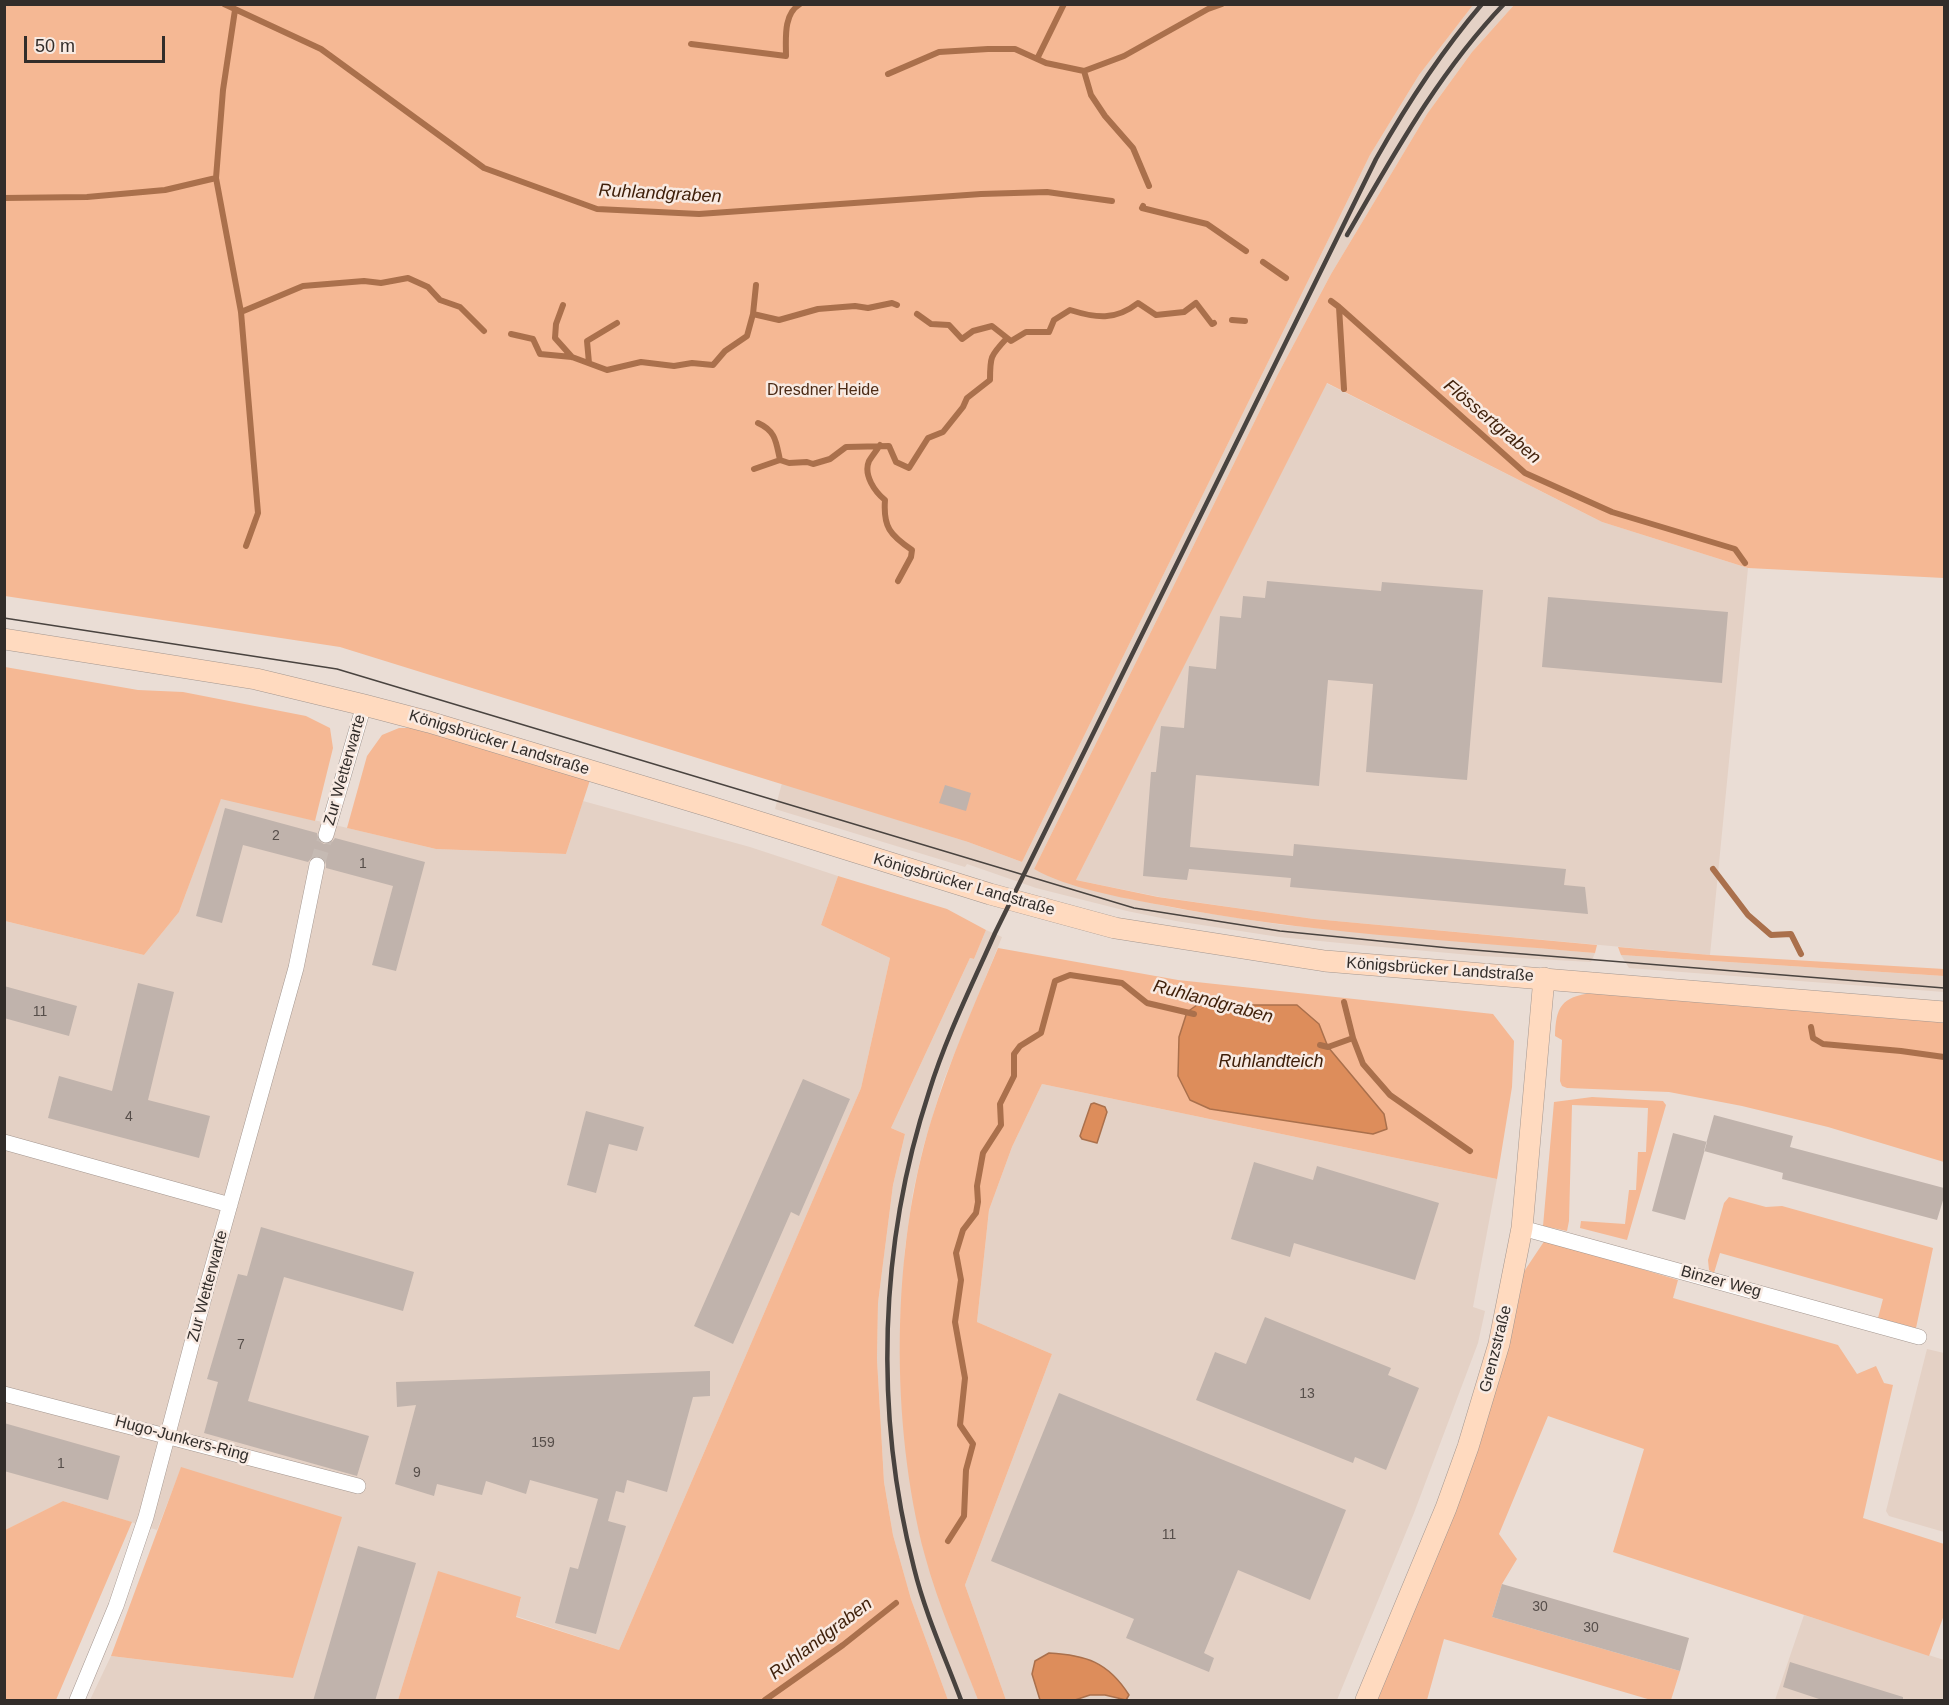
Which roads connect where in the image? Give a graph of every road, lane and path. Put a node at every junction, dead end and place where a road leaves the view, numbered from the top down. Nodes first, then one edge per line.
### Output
1 (4, 639) edge
2 (364, 705) junction
3 (326, 835) tunnel mouth
4 (317, 865) tunnel mouth
5 (1544, 978) junction
6 (1944, 1012) edge
7 (4, 1142) edge
8 (230, 1205) junction
9 (1522, 1228) junction
10 (1919, 1337) dead end
11 (4, 1394) edge
12 (168, 1435) junction
13 (358, 1486) dead end
14 (77, 1701) edge
15 (1366, 1701) edge

1 - 2 main road, Königsbrücker Landstraße
2 - 3 street, Zur Wetterwarte
2 - 5 main road, Königsbrücker Landstraße
4 - 8 street, Zur Wetterwarte
5 - 6 main road, Königsbrücker Landstraße
5 - 9 main road, Grenzstraße
7 - 8 street
8 - 12 street, Zur Wetterwarte
9 - 10 street, Binzer Weg
9 - 15 main road, Grenzstraße
11 - 12 street, Hugo-Junkers-Ring
12 - 13 street, Hugo-Junkers-Ring
12 - 14 street, Zur Wetterwarte

